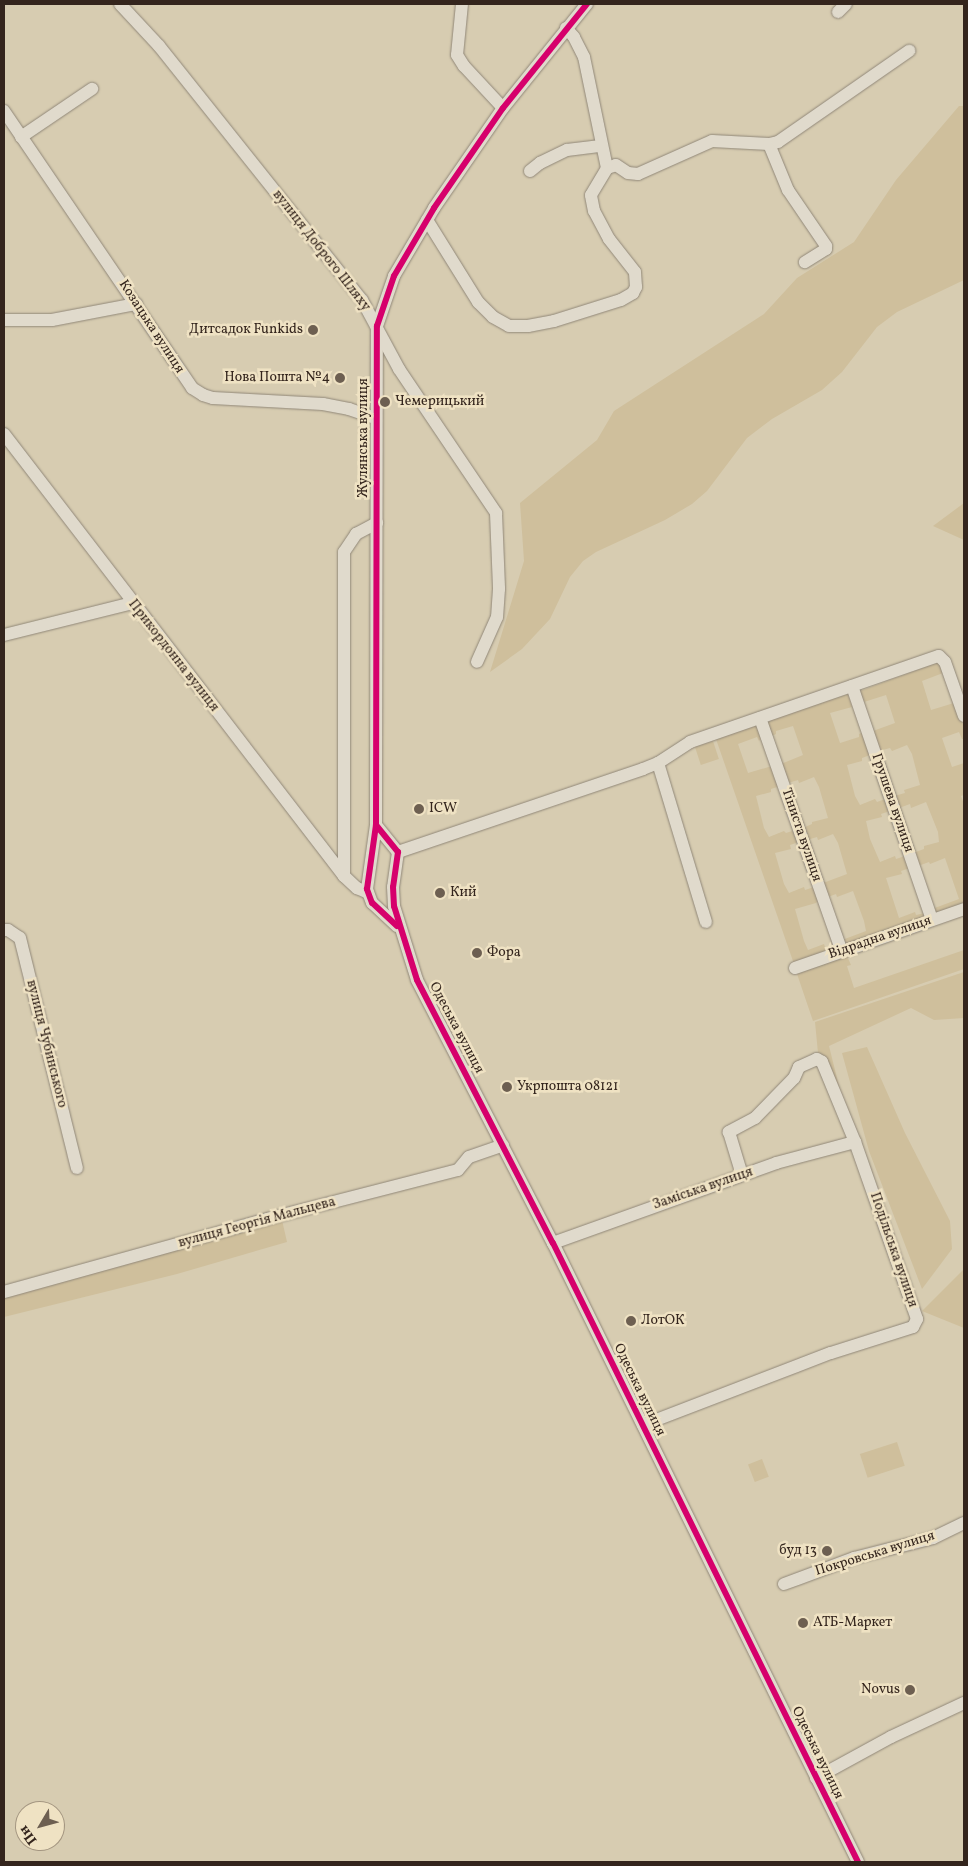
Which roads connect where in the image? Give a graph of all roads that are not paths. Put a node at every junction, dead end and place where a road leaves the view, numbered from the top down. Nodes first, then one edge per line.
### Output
1 (120, 4) edge
2 (462, 4) edge
3 (587, 4) edge
4 (566, 28) junction
5 (909, 51) dead end
6 (92, 89) dead end
7 (503, 108) junction
8 (4, 111) edge
9 (21, 137) junction
10 (769, 144) junction
11 (601, 146) junction
12 (606, 168) junction
13 (530, 172) dead end
14 (427, 220) junction
15 (804, 262) dead end
16 (136, 304) junction
17 (4, 320) edge
18 (377, 326) junction
19 (376, 418) junction
20 (4, 434) edge
21 (377, 523) junction
22 (132, 603) junction
23 (4, 635) edge
24 (477, 662) dead end
25 (852, 686) junction
26 (964, 716) edge
27 (760, 718) junction
28 (658, 763) junction
29 (376, 825) junction
30 (396, 849) junction
31 (374, 851) junction
32 (344, 876) junction
33 (368, 893) junction
34 (392, 898) junction
35 (377, 906) junction
36 (964, 909) edge
37 (932, 920) junction
38 (706, 922) dead end
39 (399, 928) junction
40 (4, 930) edge
41 (842, 952) junction
42 (795, 968) dead end
43 (855, 1142) junction
44 (503, 1145) junction
45 (77, 1168) dead end
46 (742, 1176) junction
47 (553, 1243) junction
48 (4, 1292) edge
49 (643, 1425) junction
50 (964, 1524) edge
51 (784, 1584) dead end
52 (964, 1704) edge
53 (816, 1778) junction
54 (858, 1862) edge

1 - 18 street, вулиця Доброго Шляху
2 - 7 street
3 - 4 street, Жулянська вулиця
4 - 7 street, Жулянська вулиця
4 - 11 street
5 - 10 street
6 - 9 street
7 - 14 street, Жулянська вулиця
8 - 9 street, Козацька вулиця
9 - 16 street, Козацька вулиця
10 - 12 street
10 - 15 street
11 - 12 street
11 - 13 street
12 - 14 street
14 - 18 street, Жулянська вулиця
16 - 17 street
16 - 19 street, Козацька вулиця
18 - 19 street, Жулянська вулиця
18 - 24 street, вулиця Доброго Шляху
19 - 21 street, Жулянська вулиця
20 - 22 street, Прикордонна вулиця
21 - 29 street, Жулянська вулиця
21 - 32 street
22 - 23 street
22 - 32 street, Прикордонна вулиця
25 - 26 street
25 - 27 street
25 - 37 street, Грушева вулиця
27 - 28 street
27 - 41 street, Тіниста вулиця
28 - 30 street
28 - 38 street
29 - 30 street
29 - 31 street, Жулянська вулиця
30 - 31 street
30 - 34 street
31 - 33 street, Жулянська вулиця
32 - 33 street, Прикордонна вулиця
33 - 35 street
34 - 35 street
34 - 39 street
35 - 39 street
36 - 37 street, Відрадна вулиця
37 - 41 street, Відрадна вулиця
39 - 44 street, Одеська вулиця
40 - 45 street, вулиця Чубинського
41 - 42 street, Відрадна вулиця
43 - 46 street, Заміська вулиця
43 - 46 street, Подільська вулиця
43 - 49 street, Подільська вулиця
44 - 47 street, Одеська вулиця
44 - 48 street, вулиця Георгія Мальцева
46 - 47 street, Заміська вулиця
47 - 49 street, Одеська вулиця
49 - 53 street, Одеська вулиця
50 - 51 street, Покровська вулиця
52 - 53 street
53 - 54 street, Одеська вулиця

